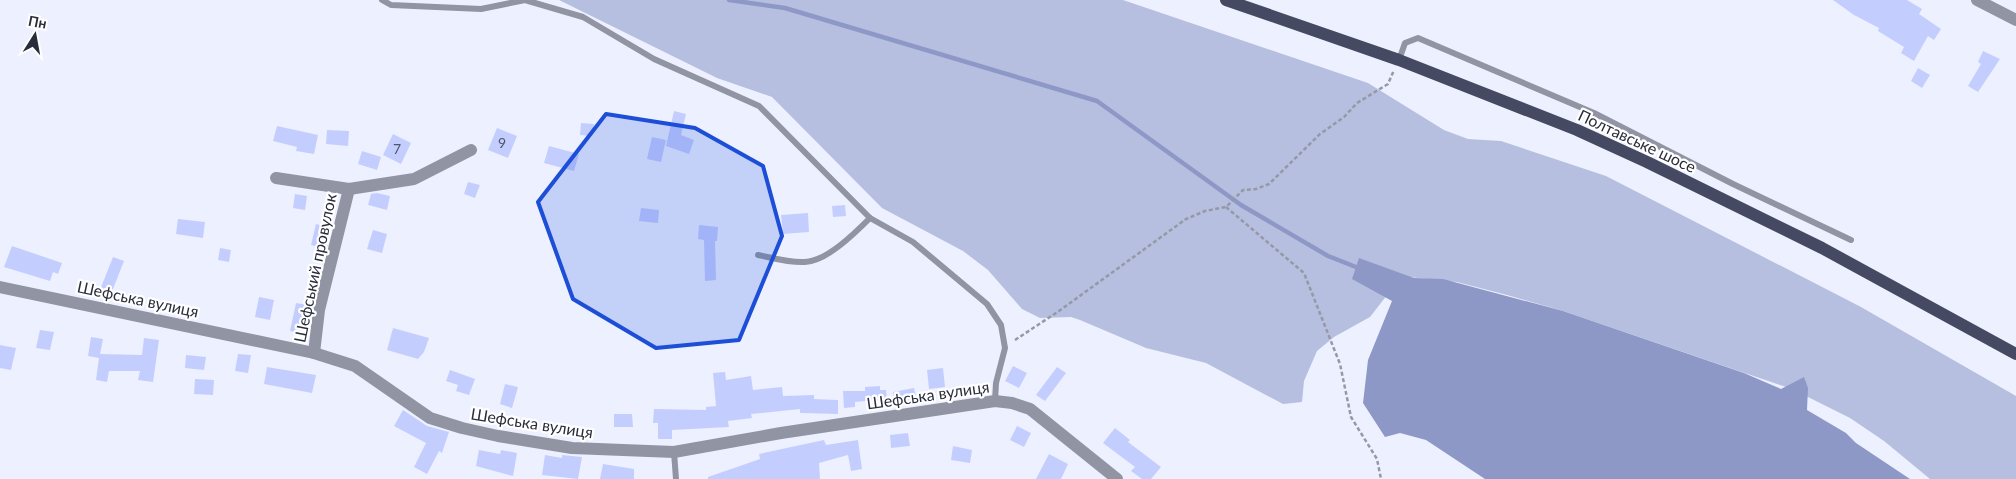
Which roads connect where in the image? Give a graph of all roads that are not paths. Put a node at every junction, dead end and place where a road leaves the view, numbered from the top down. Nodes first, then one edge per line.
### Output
1 (382, 0) edge
2 (1226, 0) edge
3 (1977, 0) edge
4 (2016, 20) edge
5 (1399, 60) junction
6 (471, 150) dead end
7 (276, 178) dead end
8 (349, 189) junction
9 (870, 218) junction
10 (1851, 240) dead end
11 (758, 255) dead end
12 (0, 287) edge
13 (314, 353) junction
14 (2016, 354) edge
15 (994, 401) junction
16 (674, 452) junction
17 (676, 479) edge
18 (1117, 479) edge

1 - 9 lane
2 - 5 main road, Полтавське шосе
3 - 4 street
5 - 10 lane
5 - 14 main road, Полтавське шосе
6 - 8 street, Шефський провулок
7 - 8 street, Шефський провулок
8 - 13 street, Шефський провулок
9 - 11 lane
9 - 15 lane
12 - 13 street, Шефська вулиця
13 - 16 street, Шефська вулиця
15 - 16 street, Шефська вулиця
15 - 18 street, Шефська вулиця
16 - 17 lane

